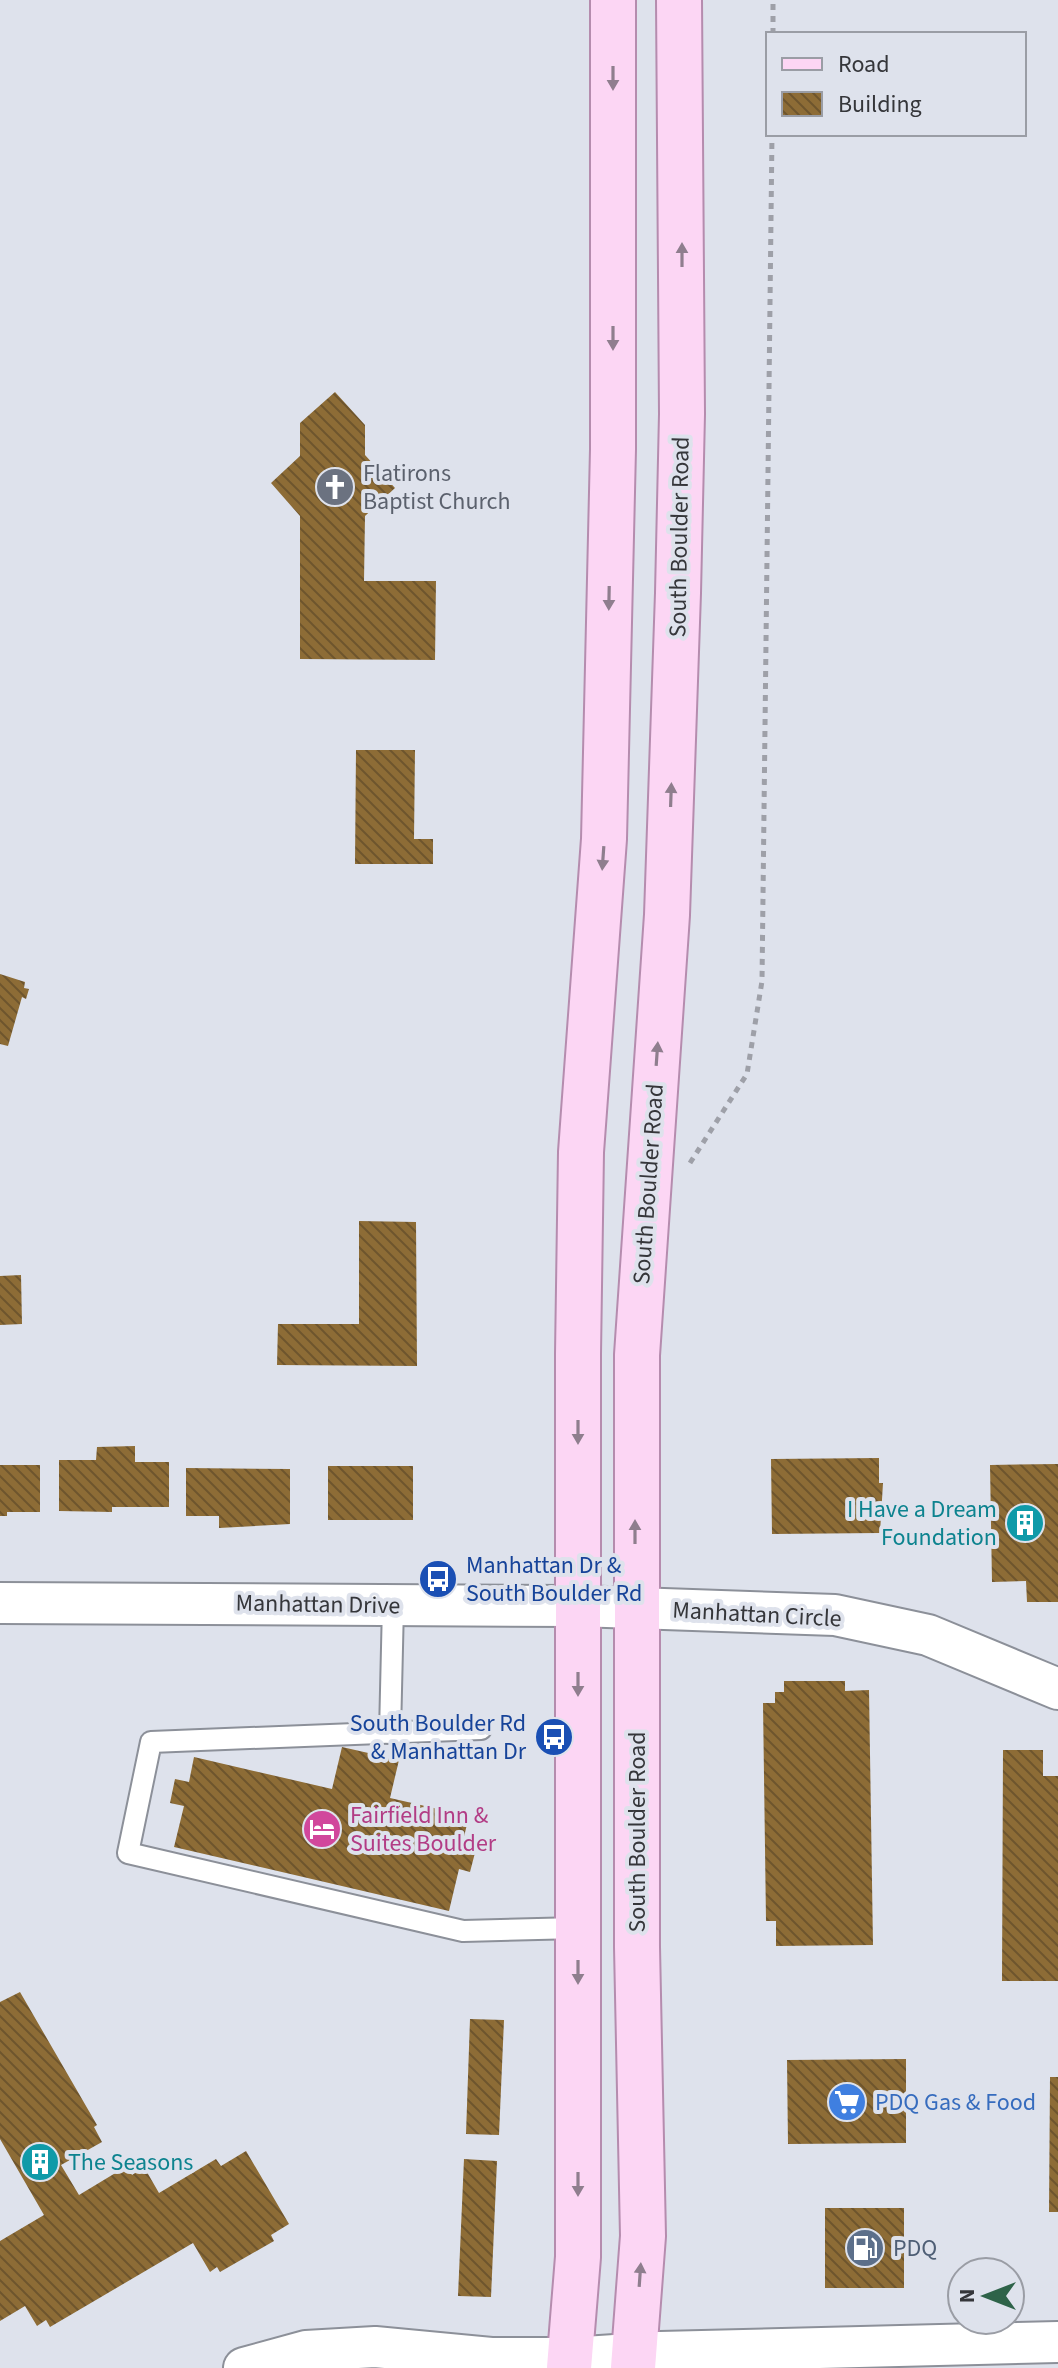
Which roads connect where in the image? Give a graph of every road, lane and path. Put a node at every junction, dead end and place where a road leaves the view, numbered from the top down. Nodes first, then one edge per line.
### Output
1 (613, 0) edge
2 (679, 0) edge
3 (773, 0) edge
4 (773, 32) edge
5 (772, 136) edge
6 (685, 1172) dead end
7 (0, 1603) edge
8 (393, 1605) junction
9 (578, 1606) junction
10 (635, 1610) junction
11 (1058, 1689) edge
12 (481, 1729) dead end
13 (390, 1733) junction
14 (578, 1928) junction
15 (1058, 2342) edge
16 (397, 2358) edge
17 (634, 2361) edge
18 (570, 2363) edge
19 (244, 2368) edge

1 -> 9 main road
10 -> 2 main road, South Boulder Road
3 - 4 path
5 - 6 path
7 - 8 street, Manhattan Drive
8 - 9 street, Manhattan Drive
8 - 13 lane
9 - 10 street, Manhattan Drive
9 -> 14 main road
10 - 11 street, Manhattan Circle
17 -> 10 main road, South Boulder Road
12 - 13 lane
13 - 14 lane
14 -> 18 main road
15 - 17 street
16 - 18 street
16 - 19 street
17 - 18 street

